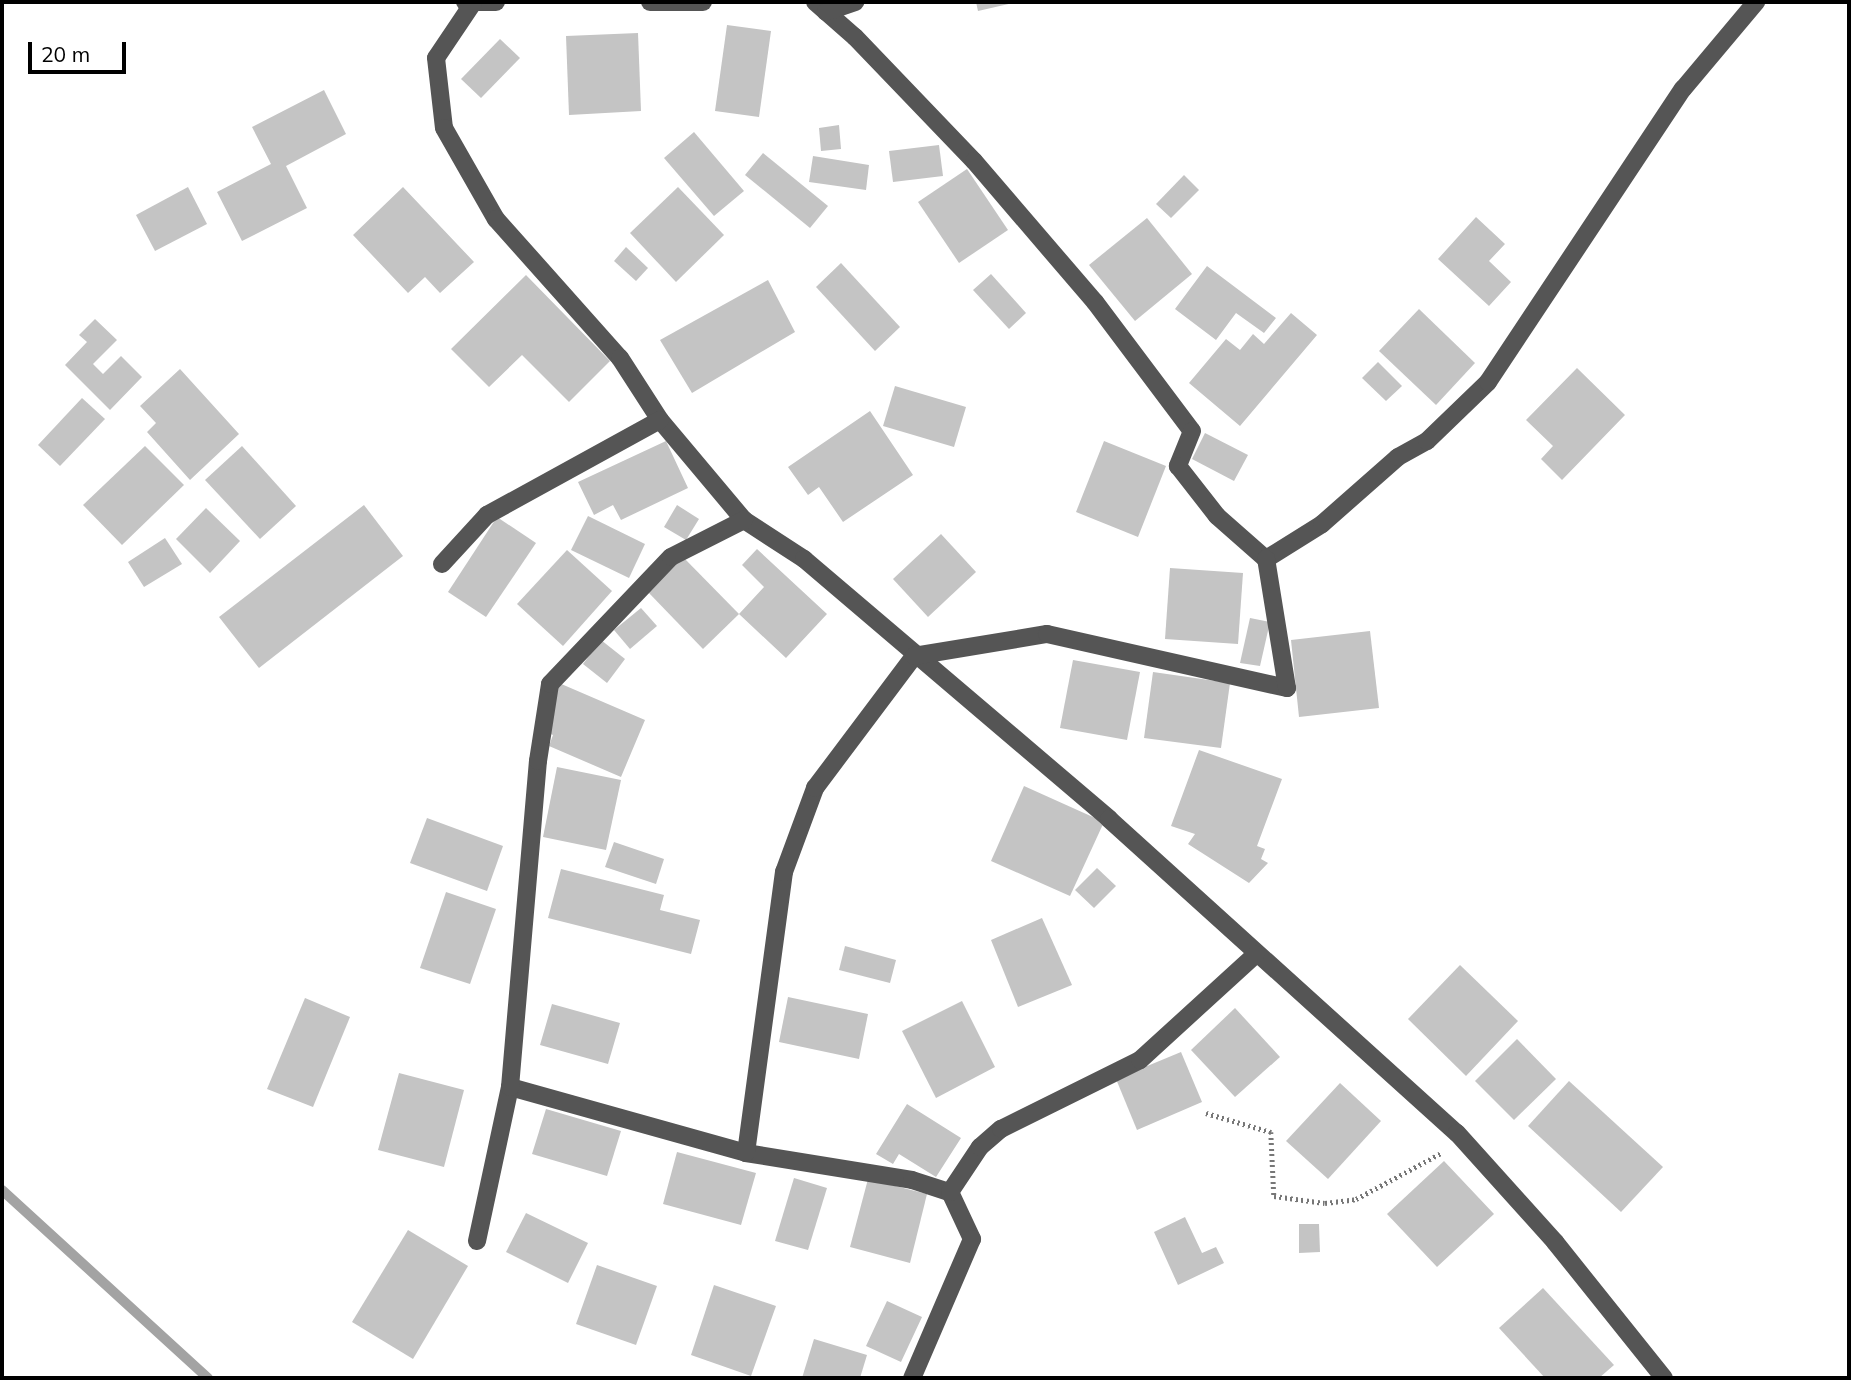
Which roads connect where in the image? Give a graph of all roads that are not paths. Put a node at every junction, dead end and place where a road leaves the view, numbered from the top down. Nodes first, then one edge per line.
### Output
1 (496, 2) edge
2 (650, 2) edge
3 (703, 2) edge
4 (855, 2) edge
5 (1756, 2) edge
6 (469, 3) edge
7 (821, 7) edge
8 (660, 421) junction
9 (744, 520) junction
10 (1266, 559) junction
11 (442, 564) dead end
12 (914, 656) junction
13 (1255, 955) junction
14 (510, 1087) junction
15 (746, 1153) junction
16 (950, 1192) junction
17 (477, 1241) dead end
18 (912, 1378) edge
19 (1664, 1378) edge

1 - 6 street
2 - 3 street
4 - 7 street
5 - 10 street
6 - 8 street
7 - 10 street
8 - 9 street
8 - 11 street
9 - 12 street
9 - 14 street
10 - 12 street
12 - 13 street
12 - 15 street
13 - 16 street
13 - 19 street
14 - 15 street
14 - 17 street
15 - 16 street
16 - 18 street

